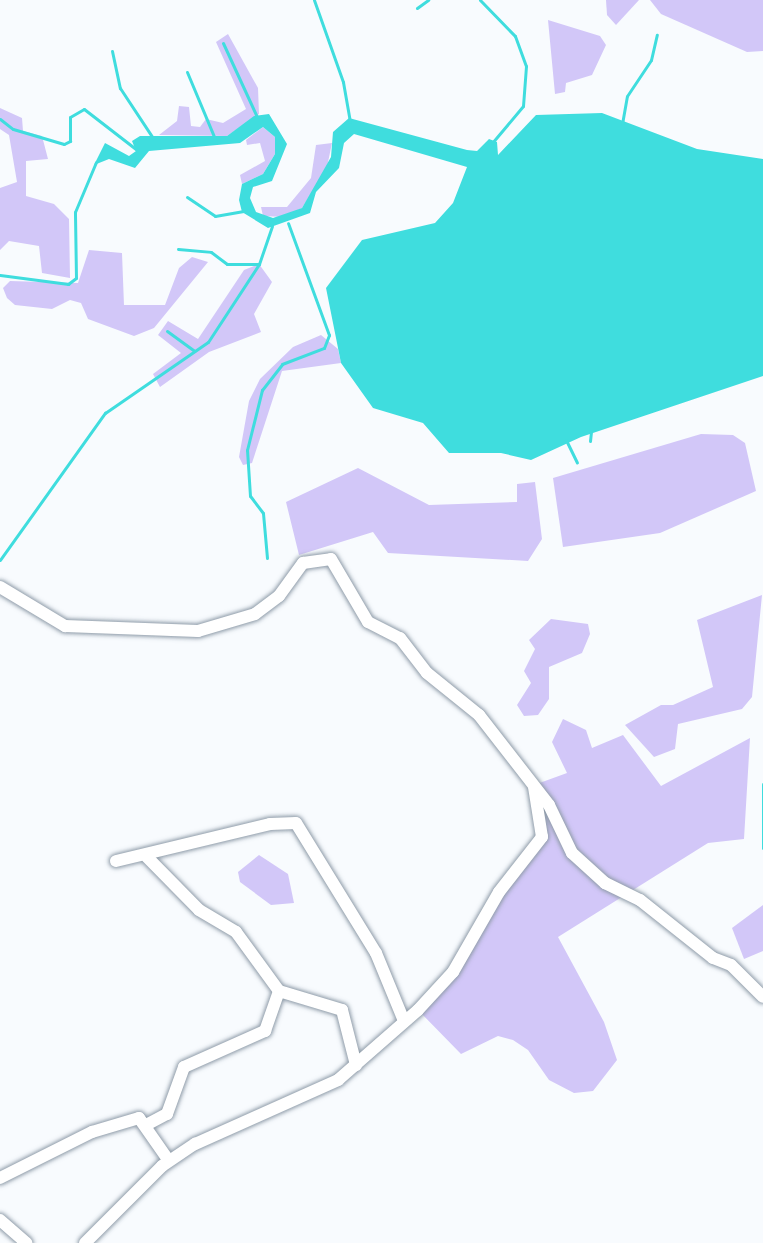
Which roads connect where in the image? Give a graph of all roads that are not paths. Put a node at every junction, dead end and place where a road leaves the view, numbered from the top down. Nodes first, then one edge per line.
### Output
1 (0, 587) edge
2 (534, 785) junction
3 (147, 857) junction
4 (116, 861) dead end
5 (279, 991) junction
6 (763, 997) edge
7 (404, 1021) junction
8 (357, 1065) junction
9 (146, 1125) junction
10 (169, 1161) junction
11 (0, 1178) edge
12 (0, 1220) edge
13 (26, 1243) edge
14 (85, 1243) edge

1 - 2 street
2 - 6 street
2 - 7 street
3 - 4 street
3 - 5 street
3 - 7 street
5 - 8 street
5 - 9 street
7 - 8 street
8 - 10 street
9 - 10 street
9 - 11 street
10 - 14 street
12 - 13 street

